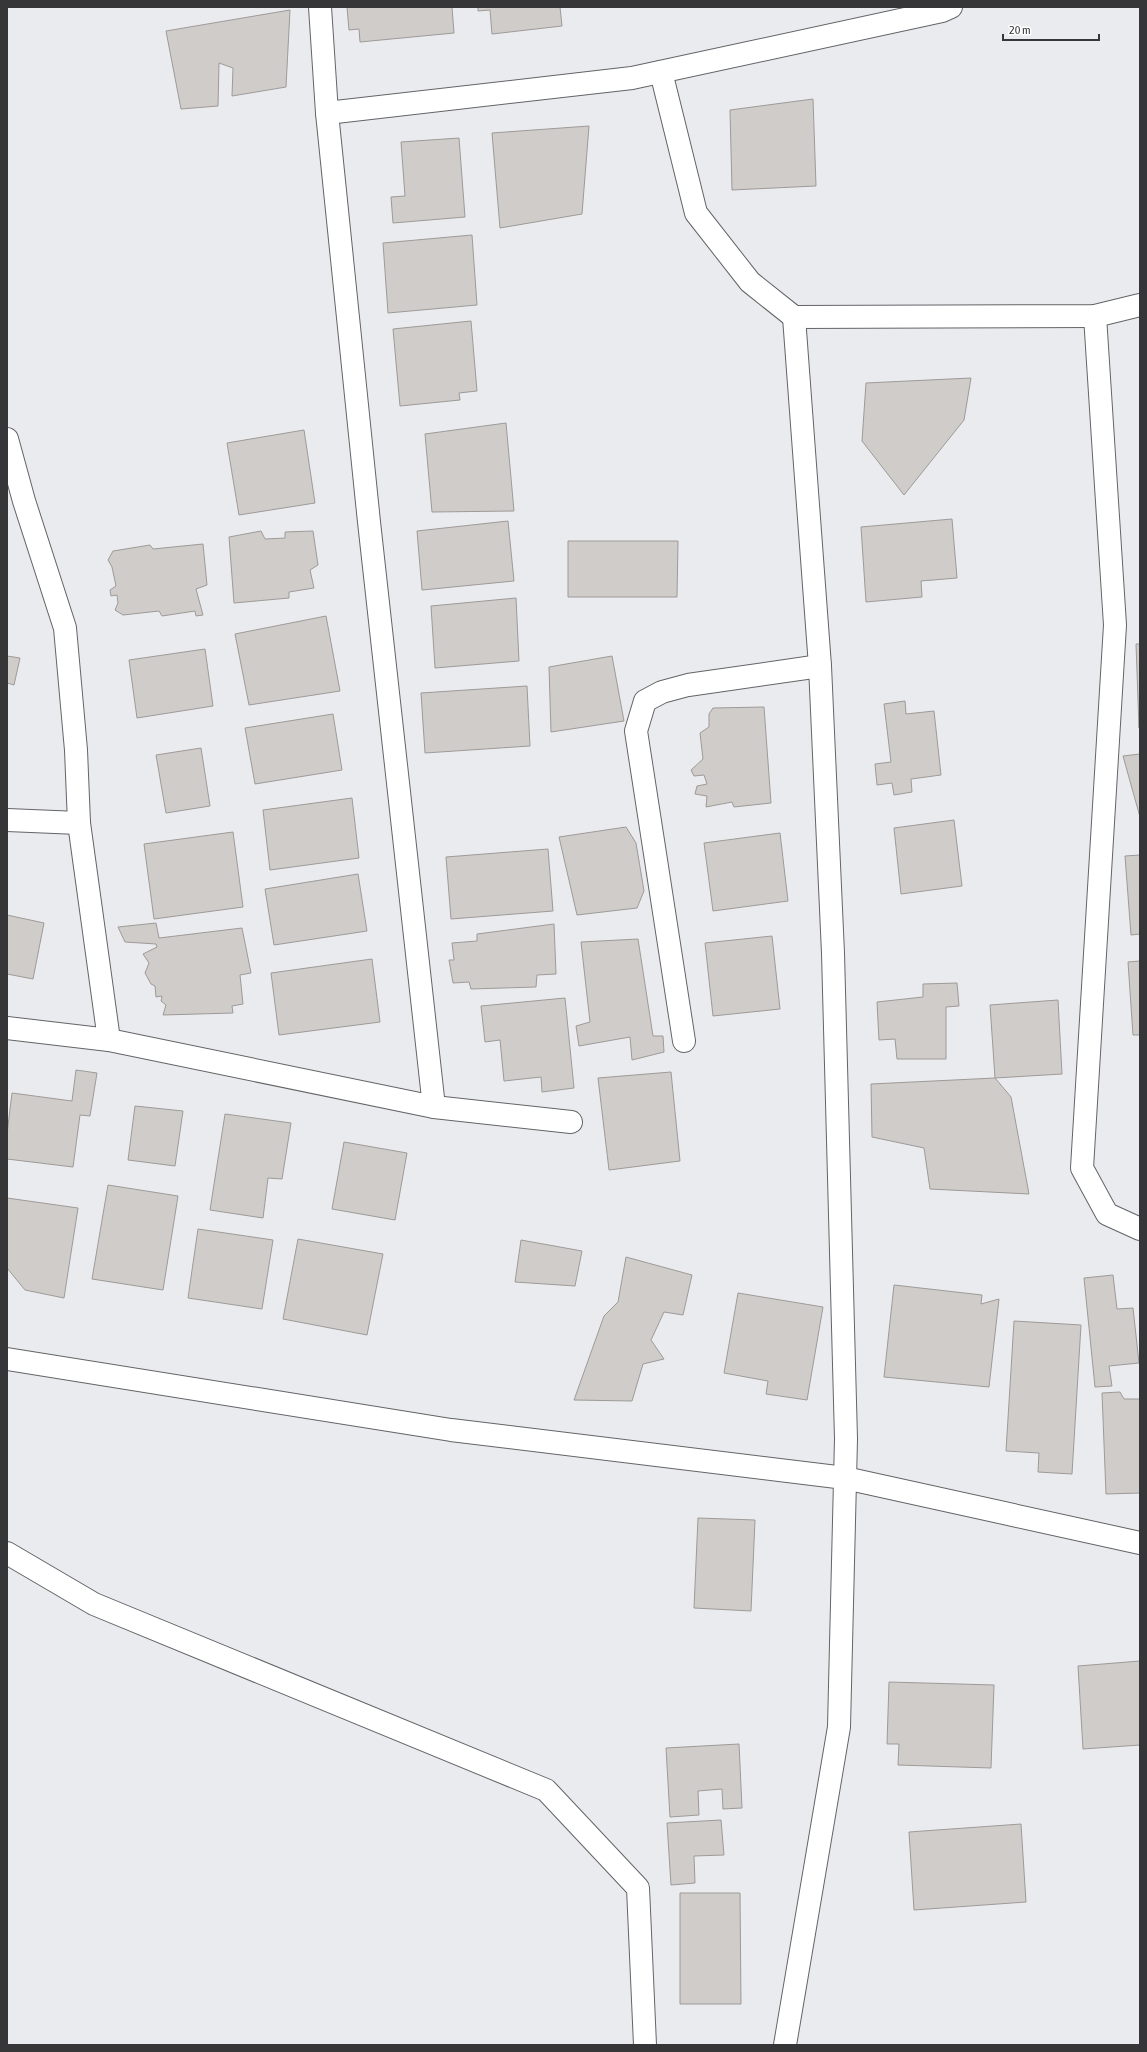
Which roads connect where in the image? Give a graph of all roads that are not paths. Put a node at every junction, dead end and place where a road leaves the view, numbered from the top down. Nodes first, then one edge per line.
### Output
1 (320, 7) edge
2 (950, 7) edge
3 (661, 72) junction
4 (327, 113) junction
5 (1140, 305) edge
6 (1095, 316) junction
7 (794, 317) junction
8 (7, 439) edge
9 (820, 666) junction
10 (7, 820) edge
11 (79, 823) junction
12 (7, 1028) edge
13 (108, 1040) junction
14 (684, 1041) dead end
15 (434, 1107) junction
16 (571, 1122) dead end
17 (1140, 1229) edge
18 (7, 1359) edge
19 (845, 1478) junction
20 (1140, 1543) edge
21 (7, 1553) edge
22 (644, 2045) edge
23 (785, 2045) edge

1 - 4 street
2 - 3 street
3 - 4 street
3 - 7 street
4 - 15 street
5 - 6 street
6 - 7 street
6 - 17 street
7 - 9 street
8 - 11 street
9 - 14 street
9 - 19 street
10 - 11 street
11 - 13 street
12 - 13 street
13 - 15 street
15 - 16 street
18 - 19 street
19 - 20 street
19 - 23 street
21 - 22 street

